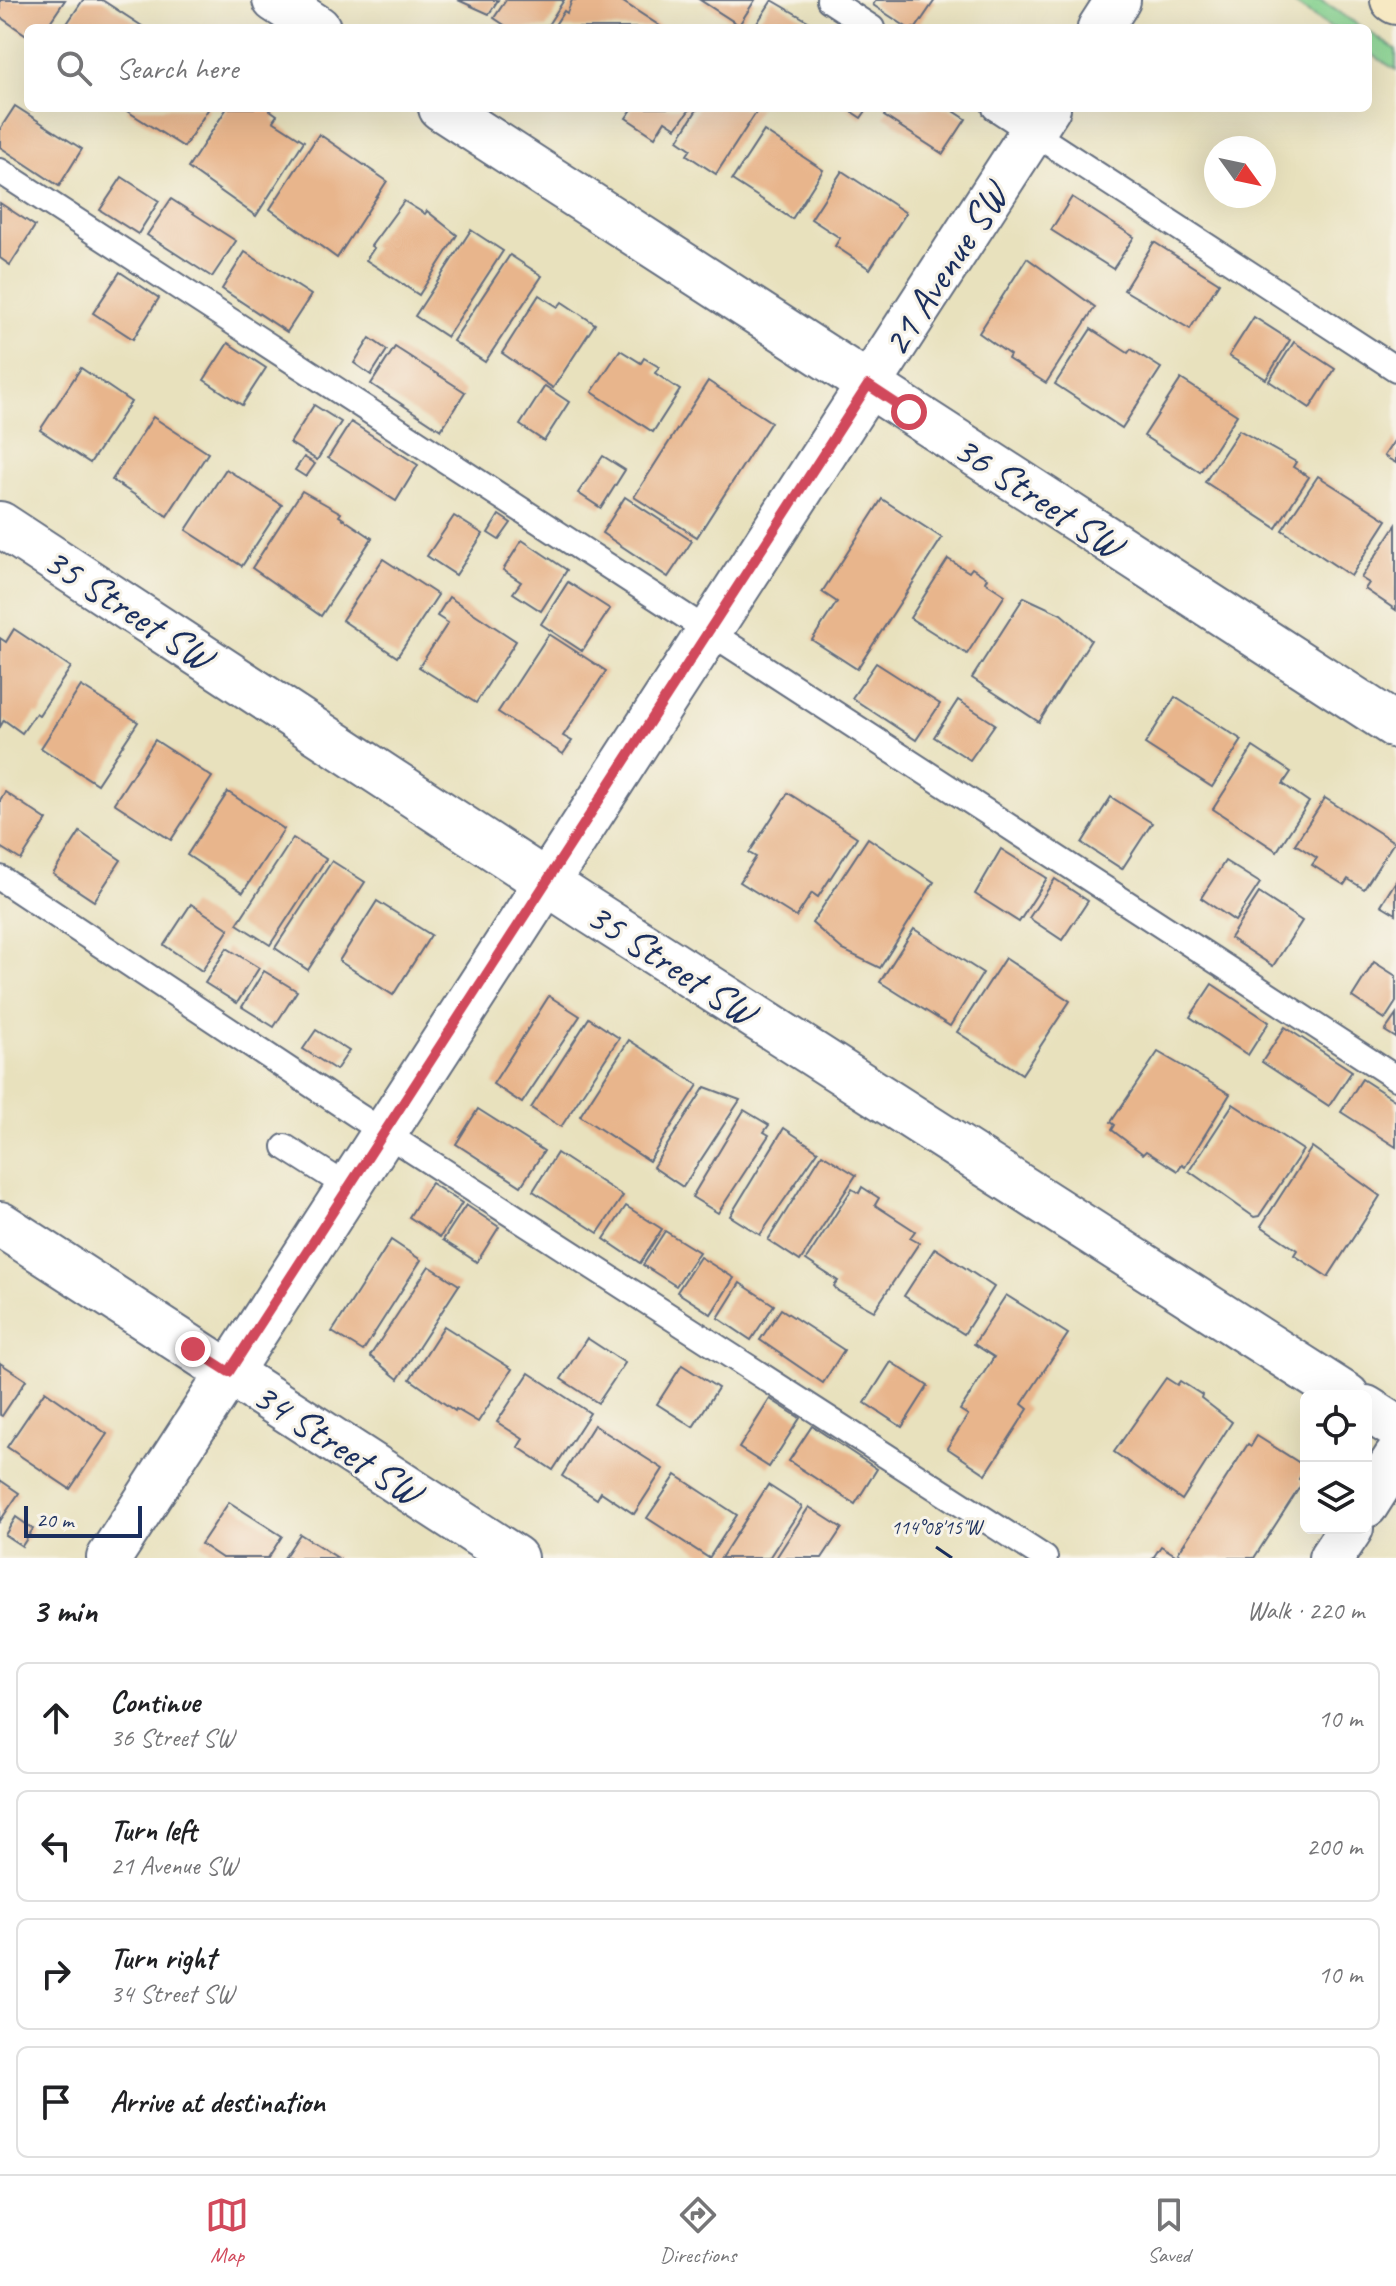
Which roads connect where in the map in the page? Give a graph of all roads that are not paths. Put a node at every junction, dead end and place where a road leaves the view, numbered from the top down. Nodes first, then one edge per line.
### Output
1 (275, 0) edge
2 (829, 0) edge
3 (1118, 0) edge
4 (312, 24) edge
5 (866, 24) edge
6 (1103, 24) edge
7 (447, 112) edge
8 (1010, 112) edge
9 (1040, 120) edge
10 (0, 171) edge
11 (1396, 369) edge
12 (868, 385) junction
13 (0, 524) edge
14 (707, 632) junction
15 (1396, 726) edge
16 (0, 878) edge
17 (546, 882) junction
18 (1396, 1078) edge
19 (384, 1132) junction
20 (285, 1147) dead end
21 (348, 1187) junction
22 (0, 1224) edge
23 (229, 1372) junction
24 (1338, 1390) edge
25 (1372, 1412) edge
26 (1396, 1427) edge
27 (1396, 1458) edge
28 (1372, 1496) edge
29 (1347, 1534) edge
30 (109, 1558) edge
31 (515, 1558) edge
32 (1045, 1558) edge
33 (1331, 1558) edge

1 - 4 street
2 - 5 lane
3 - 6 street
7 - 12 street, 36 Street SW
8 - 9 lane
9 - 11 lane
9 - 12 street, 21 Avenue SW
10 - 14 lane
12 - 14 street, 21 Avenue SW
12 - 15 street, 36 Street SW
13 - 17 street, 35 Street SW
14 - 17 street, 21 Avenue SW
14 - 18 lane
16 - 19 lane
17 - 19 street, 21 Avenue SW
17 - 24 street, 35 Street SW
19 - 21 street, 21 Avenue SW
19 - 32 lane
20 - 21 lane
21 - 23 street, 21 Avenue SW
22 - 23 street, 34 Street SW
23 - 30 street, 21 Avenue SW
23 - 31 street, 34 Street SW
25 - 26 street
27 - 28 street
29 - 33 street

